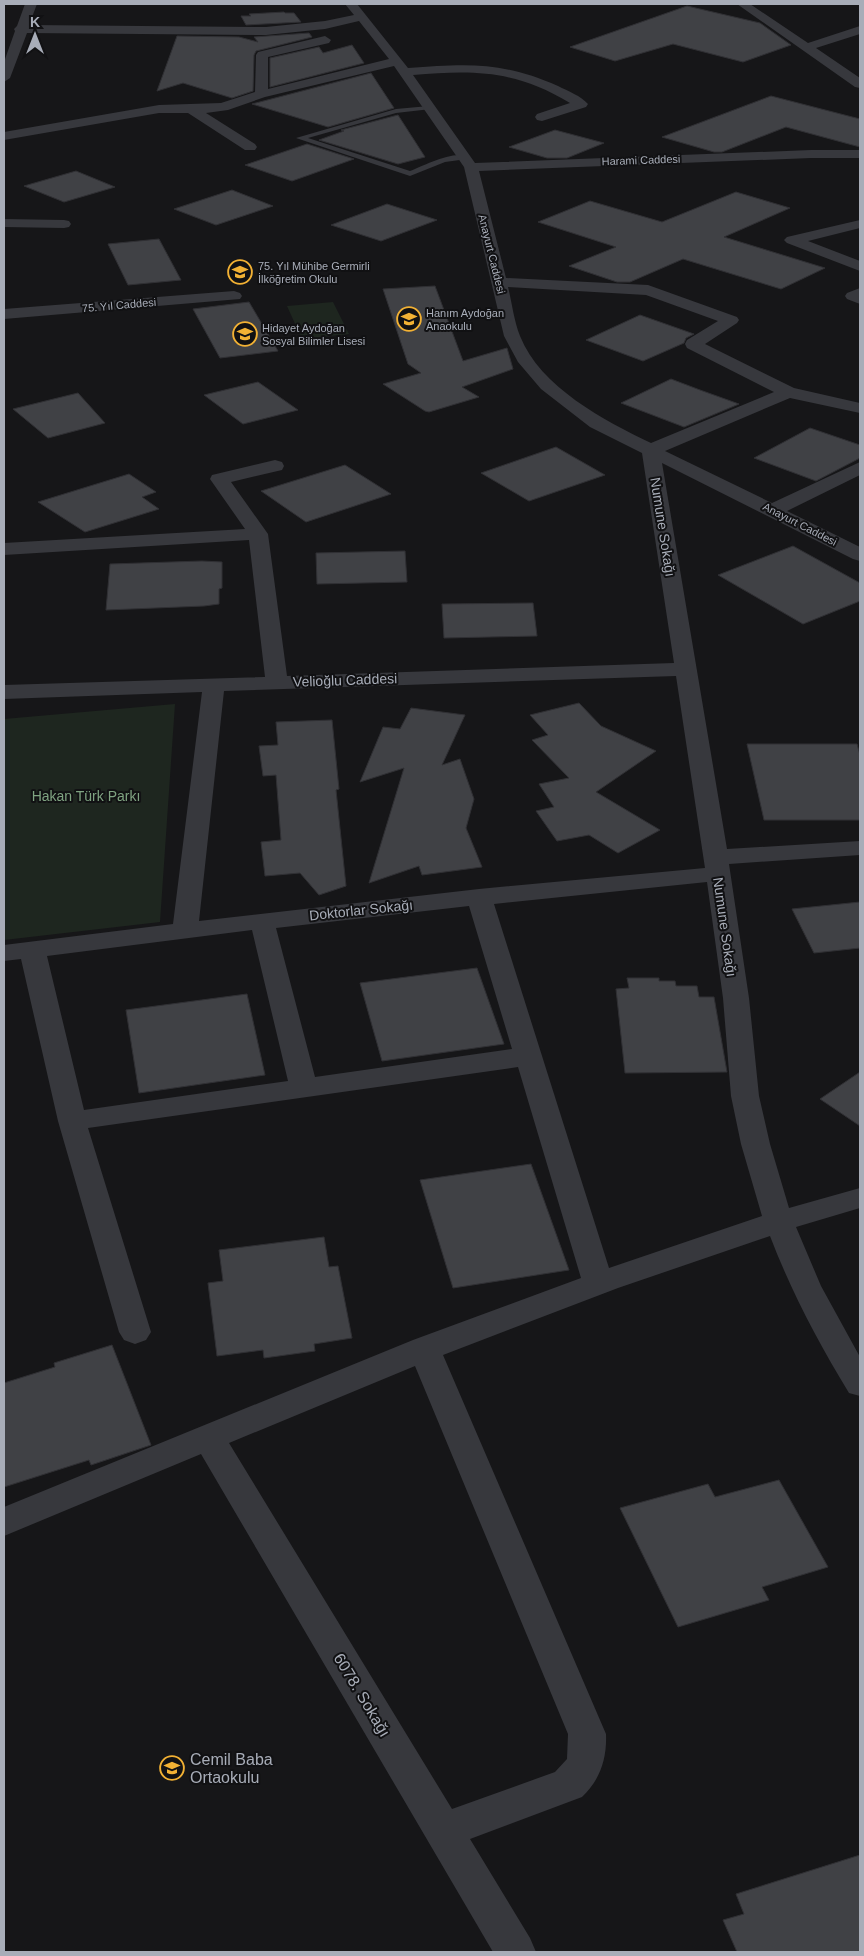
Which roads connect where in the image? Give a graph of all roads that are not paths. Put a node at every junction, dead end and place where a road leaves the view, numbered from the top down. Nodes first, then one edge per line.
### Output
1 (351, 4) edge
2 (742, 4) edge
3 (29, 9) edge
4 (11, 16) dead end
5 (367, 23) junction
6 (20, 30) junction
7 (860, 30) edge
8 (353, 33) dead end
9 (335, 37) dead end
10 (806, 47) junction
11 (401, 67) junction
12 (4, 78) edge
13 (860, 84) edge
14 (261, 94) junction
15 (430, 108) junction
16 (191, 109) junction
17 (542, 117) dead end
18 (4, 136) edge
19 (250, 147) dead end
20 (860, 149) edge
21 (811, 154) junction
22 (860, 154) edge
23 (468, 162) junction
24 (4, 223) edge
25 (64, 224) dead end
26 (860, 224) edge
27 (860, 266) edge
28 (498, 282) junction
29 (860, 293) edge
30 (234, 296) dead end
31 (860, 299) edge
32 (4, 314) edge
33 (788, 392) junction
34 (860, 408) edge
35 (650, 450) junction
36 (275, 466) dead end
37 (860, 468) edge
38 (772, 510) junction
39 (258, 534) junction
40 (4, 549) edge
41 (860, 555) edge
42 (686, 669) junction
43 (277, 682) junction
44 (214, 685) junction
45 (4, 692) edge
46 (860, 848) edge
47 (717, 866) junction
48 (479, 897) junction
49 (262, 921) junction
50 (185, 929) junction
51 (32, 950) junction
52 (4, 953) edge
53 (529, 1056) junction
54 (304, 1088) junction
55 (72, 1121) junction
56 (860, 1198) edge
57 (779, 1220) junction
58 (598, 1283) junction
59 (135, 1332) dead end
60 (424, 1349) junction
61 (860, 1384) edge
62 (208, 1438) junction
63 (4, 1522) edge
64 (443, 1831) junction
65 (516, 1952) edge

1 - 5 street, Anayurt Caddesi
2 - 10 street
3 - 4 street
3 - 6 street
5 - 6 street
5 - 8 street
5 - 11 street, Anayurt Caddesi
6 - 12 street
7 - 10 street
9 - 14 street
10 - 13 street
11 - 14 street
11 - 15 street, Anayurt Caddesi
11 - 17 street
14 - 16 street
15 - 23 street, Anayurt Caddesi
15 - 23 lane
16 - 18 street
16 - 19 street
20 - 21 street
21 - 22 street
21 - 23 street, Harami Caddesi
23 - 28 street, Anayurt Caddesi
24 - 25 street
26 - 27 street
28 - 33 street
28 - 35 street, Anayurt Caddesi
29 - 31 street
30 - 32 street, 75. Yıl Caddesi
33 - 34 street
33 - 35 street
35 - 38 street, Anayurt Caddesi
35 - 42 street, Numune Sokağı
36 - 39 street
37 - 38 street
38 - 41 street, Anayurt Caddesi
39 - 40 street
39 - 43 street
42 - 43 street, Velioğlu Caddesi
42 - 47 street, Numune Sokağı
43 - 44 street, Velioğlu Caddesi
44 - 45 street, Velioğlu Caddesi
44 - 50 street
46 - 47 street, Doktorlar Sokağı
47 - 48 street, Doktorlar Sokağı
47 - 57 street, Numune Sokağı
48 - 49 street, Doktorlar Sokağı
48 - 53 street
49 - 50 street, Doktorlar Sokağı
49 - 54 street
50 - 51 street, Doktorlar Sokağı
51 - 52 street, Doktorlar Sokağı
51 - 55 street
53 - 54 street
53 - 58 street
54 - 55 street
55 - 59 street
56 - 57 street
57 - 58 street
57 - 61 street, Numune Sokağı
58 - 60 street
60 - 62 street
60 - 64 street
62 - 63 street
62 - 64 street, 6078. Sokağı
64 - 65 street, 6078. Sokağı

